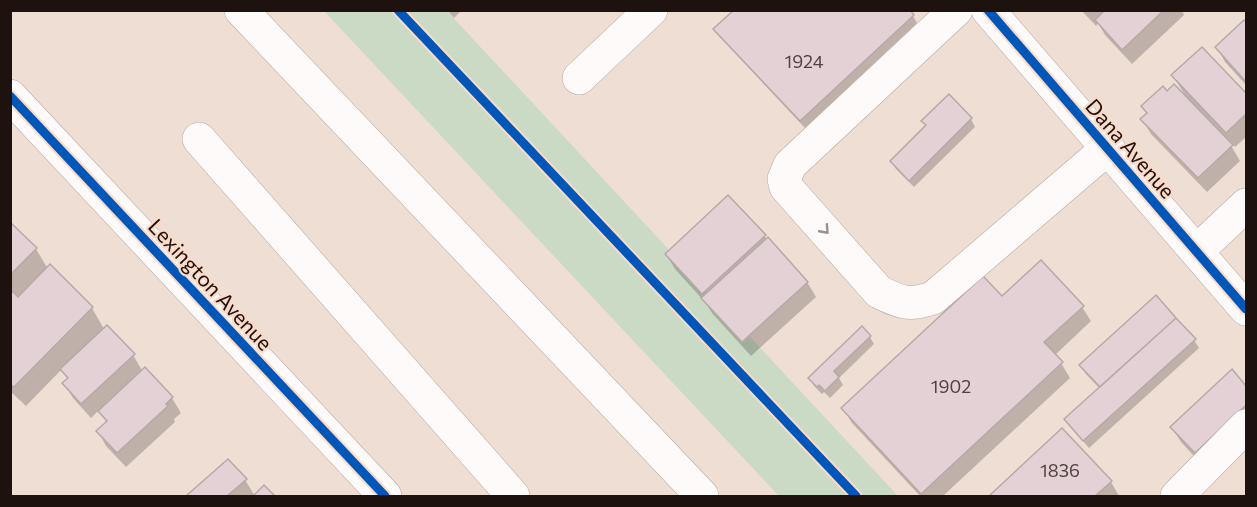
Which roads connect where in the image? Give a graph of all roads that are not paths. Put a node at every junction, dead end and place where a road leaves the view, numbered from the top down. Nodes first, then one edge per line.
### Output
1 (241, 10) edge
2 (651, 10) edge
3 (956, 10) edge
4 (988, 10) edge
5 (579, 78) dead end
6 (10, 96) edge
7 (200, 139) dead end
8 (1108, 148) junction
9 (1246, 205) edge
10 (1197, 251) junction
11 (1246, 309) edge
12 (1246, 426) edge
13 (385, 496) edge
14 (513, 496) edge
15 (702, 496) edge
16 (1177, 496) edge

1 - 15 street
2 - 5 street
3 -> 8 street
4 - 8 street, Dana Avenue
6 - 13 street, Lexington Avenue
7 - 14 street
8 - 10 street, Dana Avenue
9 - 10 street
10 - 11 street, Dana Avenue
12 - 16 street

